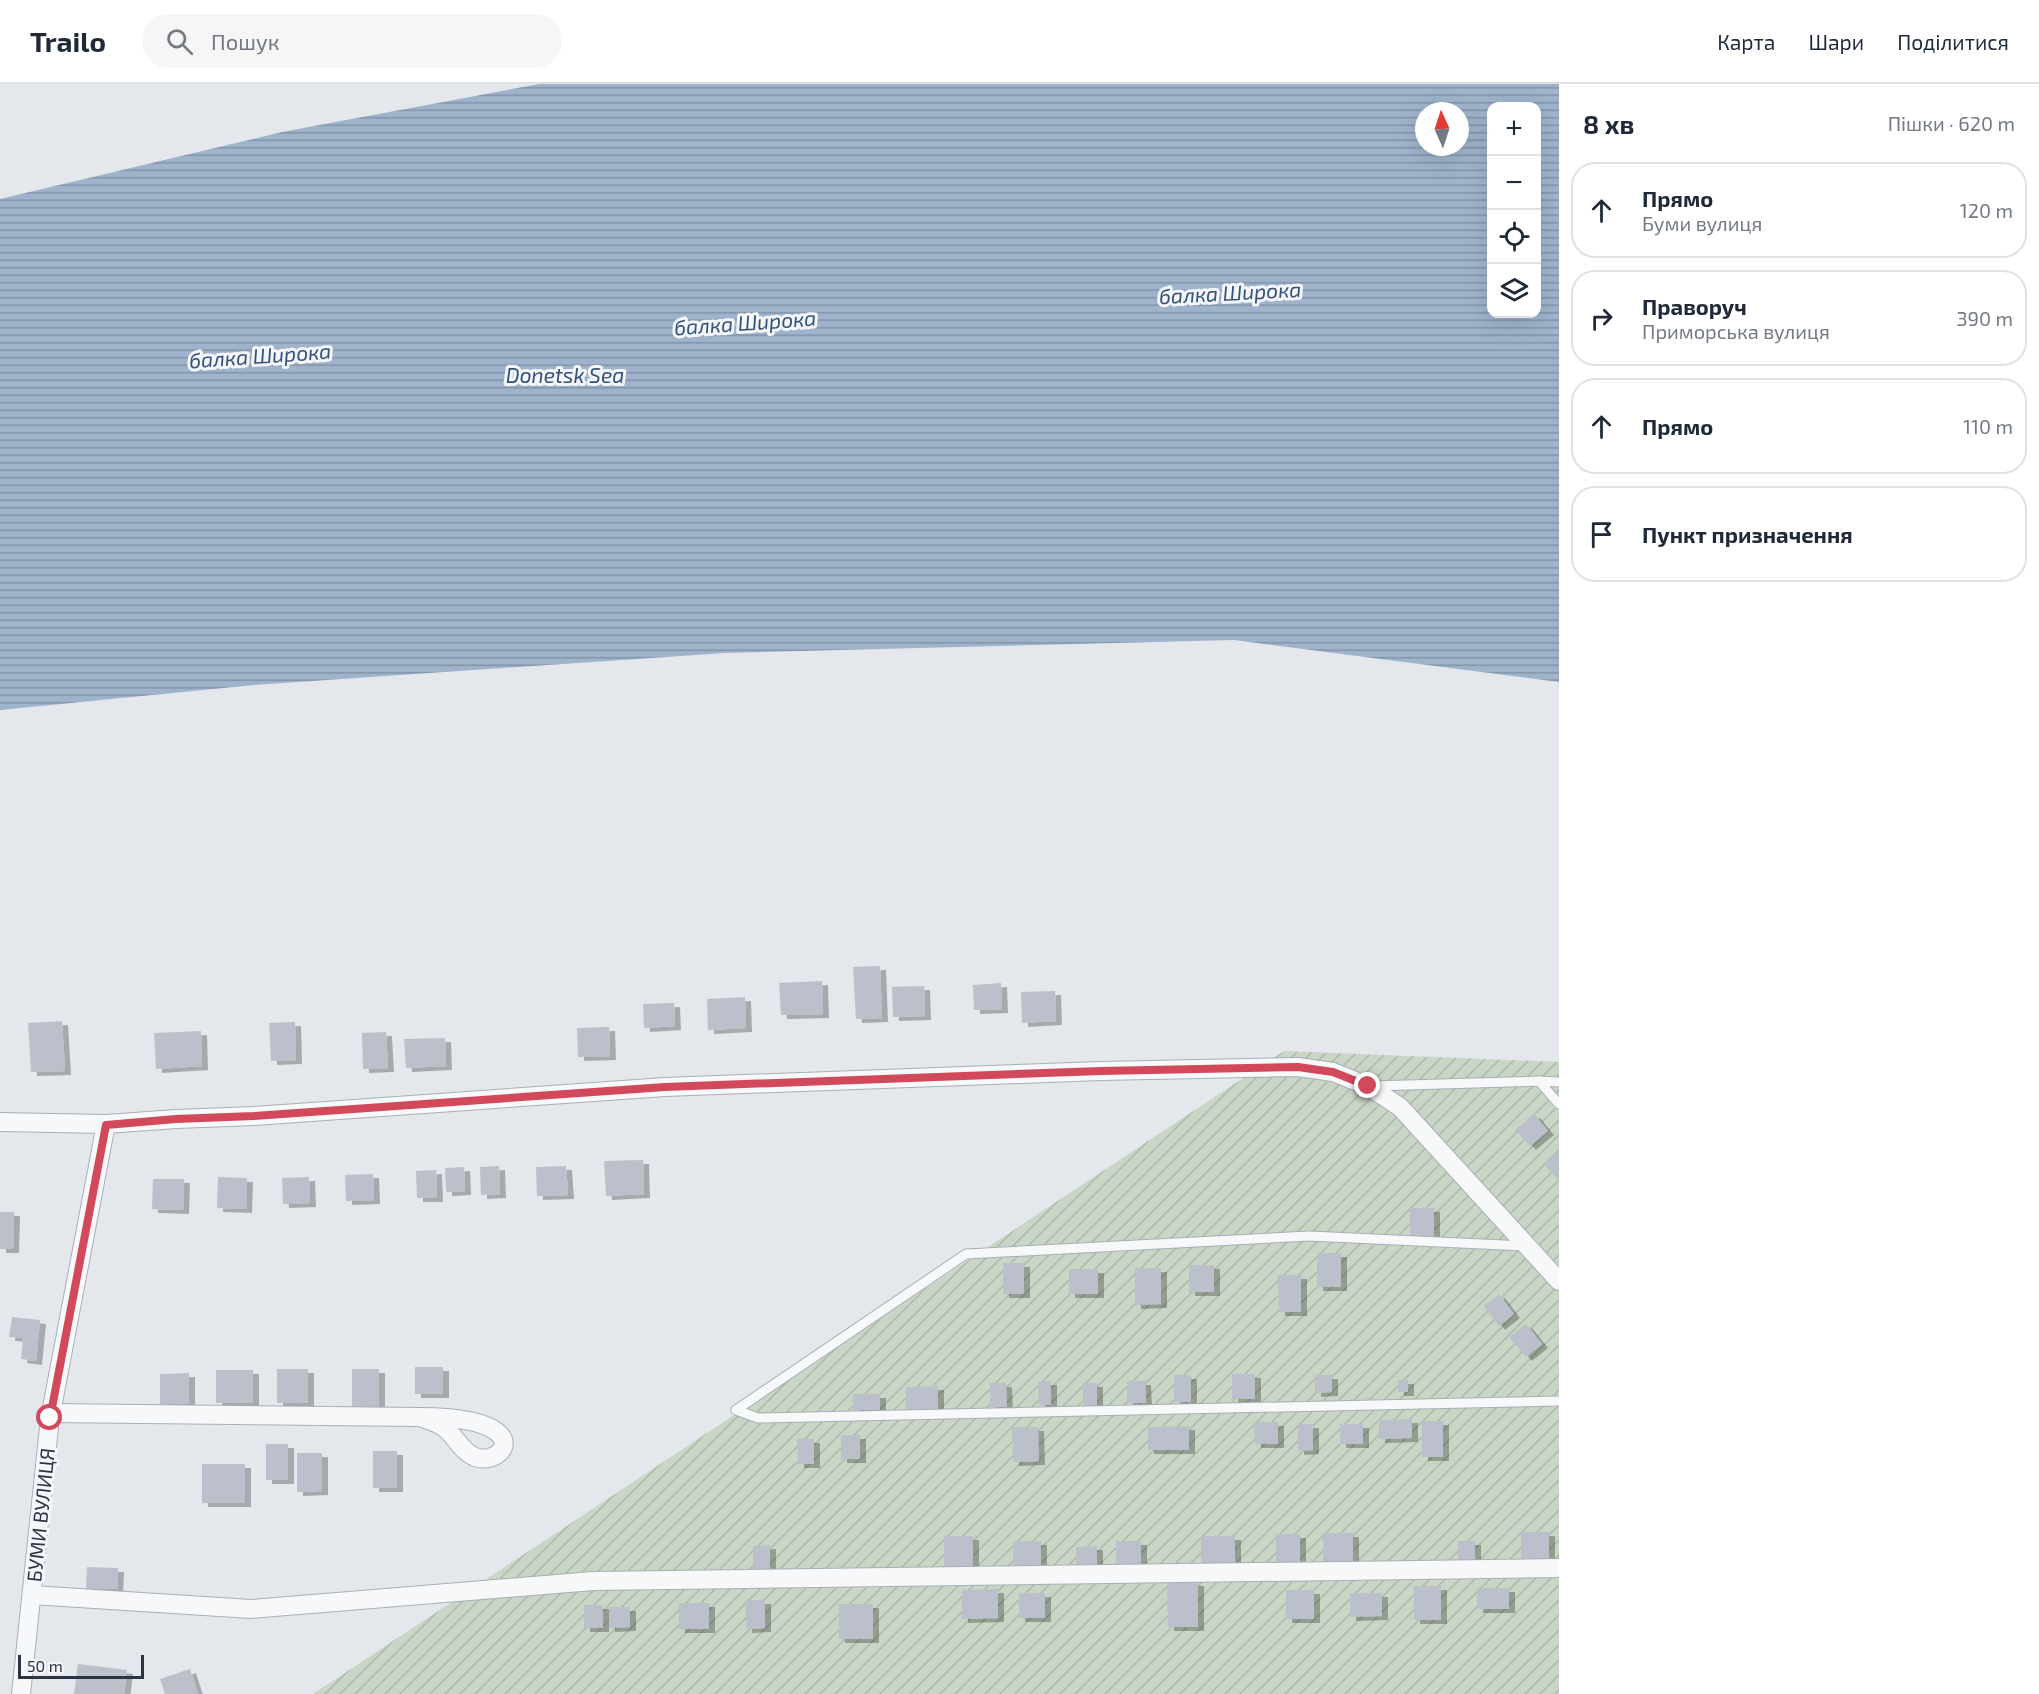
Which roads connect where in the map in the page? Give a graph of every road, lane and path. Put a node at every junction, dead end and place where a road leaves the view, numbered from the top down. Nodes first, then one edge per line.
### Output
1 (1539, 1081) junction
2 (1559, 1082) edge
3 (1368, 1086) junction
4 (1559, 1104) edge
5 (0, 1122) edge
6 (106, 1125) junction
7 (1527, 1247) junction
8 (1559, 1281) edge
9 (1559, 1401) edge
10 (51, 1413) junction
11 (420, 1417) dead end
12 (1559, 1568) edge
13 (32, 1595) junction
14 (21, 1694) edge

1 - 2 lane
1 - 3 lane
1 - 4 lane
3 - 6 street
3 - 7 street
5 - 6 street
6 - 10 street, БУМИ ВУЛИЦЯ
7 - 8 street
7 - 9 lane
10 - 11 street
10 - 13 street, БУМИ ВУЛИЦЯ
12 - 13 street
13 - 14 street, БУМИ ВУЛИЦЯ

